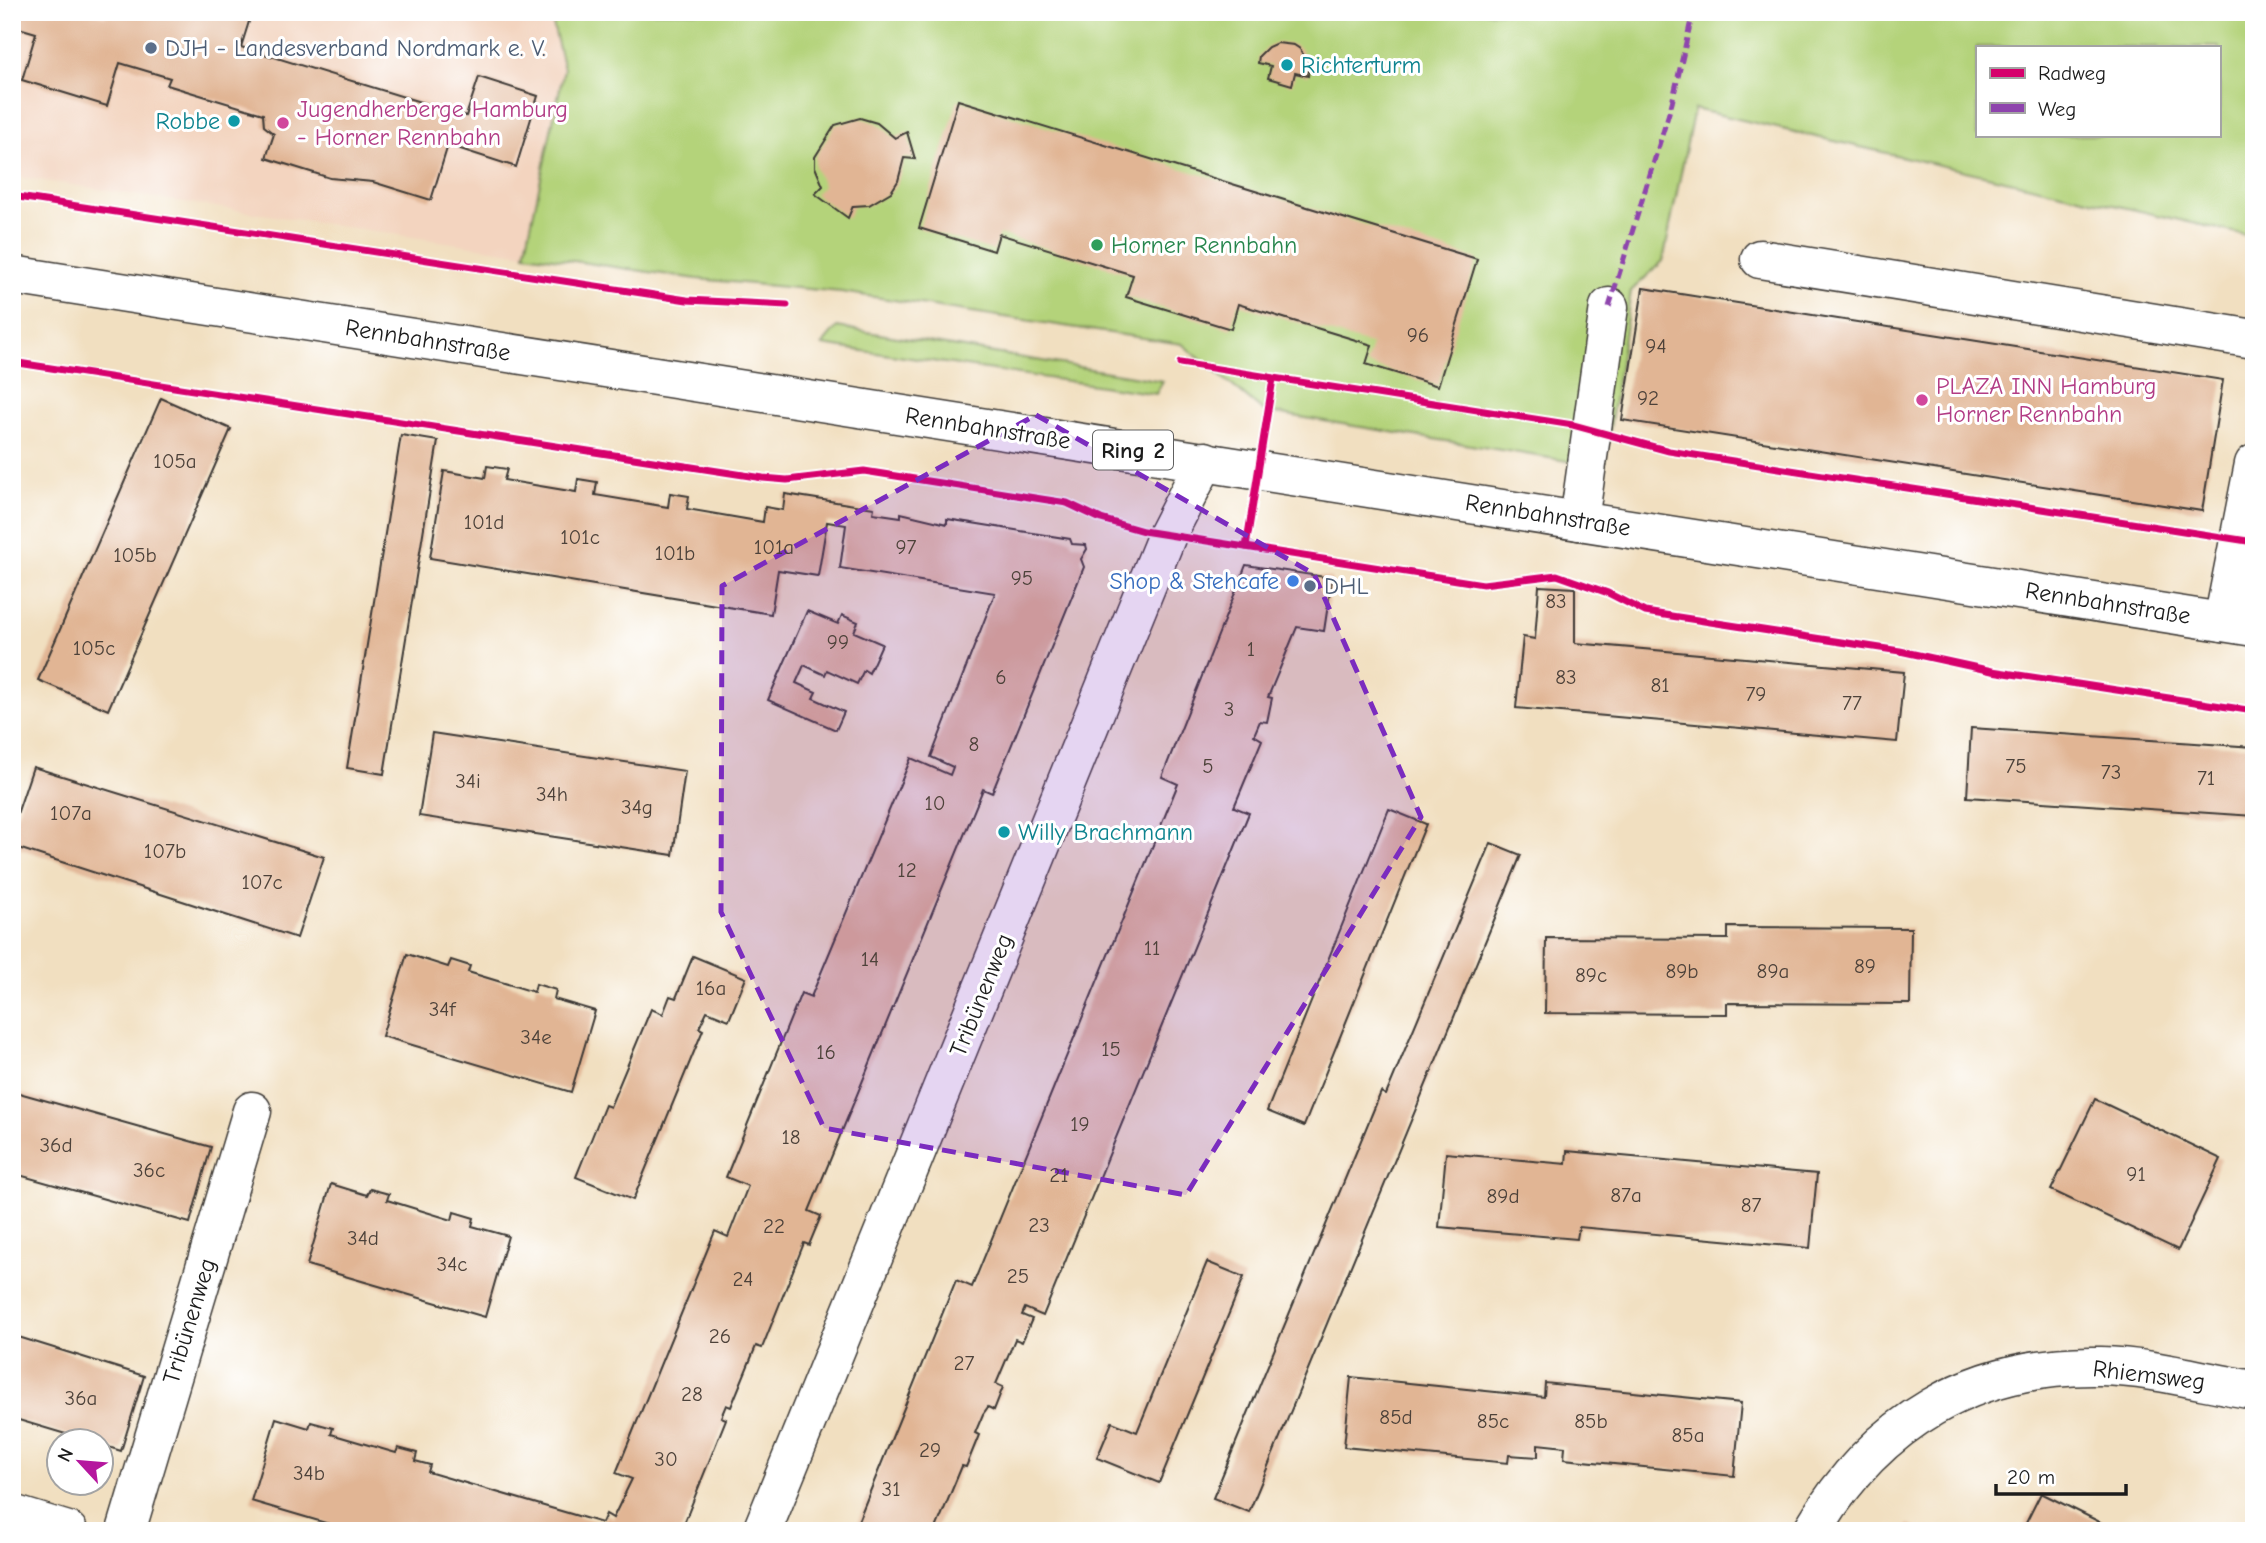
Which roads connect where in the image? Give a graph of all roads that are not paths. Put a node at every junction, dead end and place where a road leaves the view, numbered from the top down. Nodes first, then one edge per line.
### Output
1 (1759, 259) dead end
2 (12, 275) edge
3 (1609, 307) dead end
4 (2254, 339) edge
5 (1205, 461) junction
6 (2254, 464) edge
7 (1579, 521) junction
8 (2238, 624) edge
9 (251, 1111) dead end
10 (2254, 1390) edge
11 (12, 1514) edge
12 (68, 1531) edge
13 (127, 1531) edge
14 (762, 1531) edge
15 (1812, 1531) edge

1 - 4 main road
2 - 5 main road, Rennbahnstraße / Ring 2
3 - 7 main road
5 - 7 main road, Rennbahnstraße / Ring 2
5 - 14 main road, Tribünenweg
6 - 8 main road
7 - 8 main road, Rennbahnstraße / Ring 2
9 - 13 main road, Tribünenweg
10 - 15 main road, Rhiemsweg
11 - 12 main road

